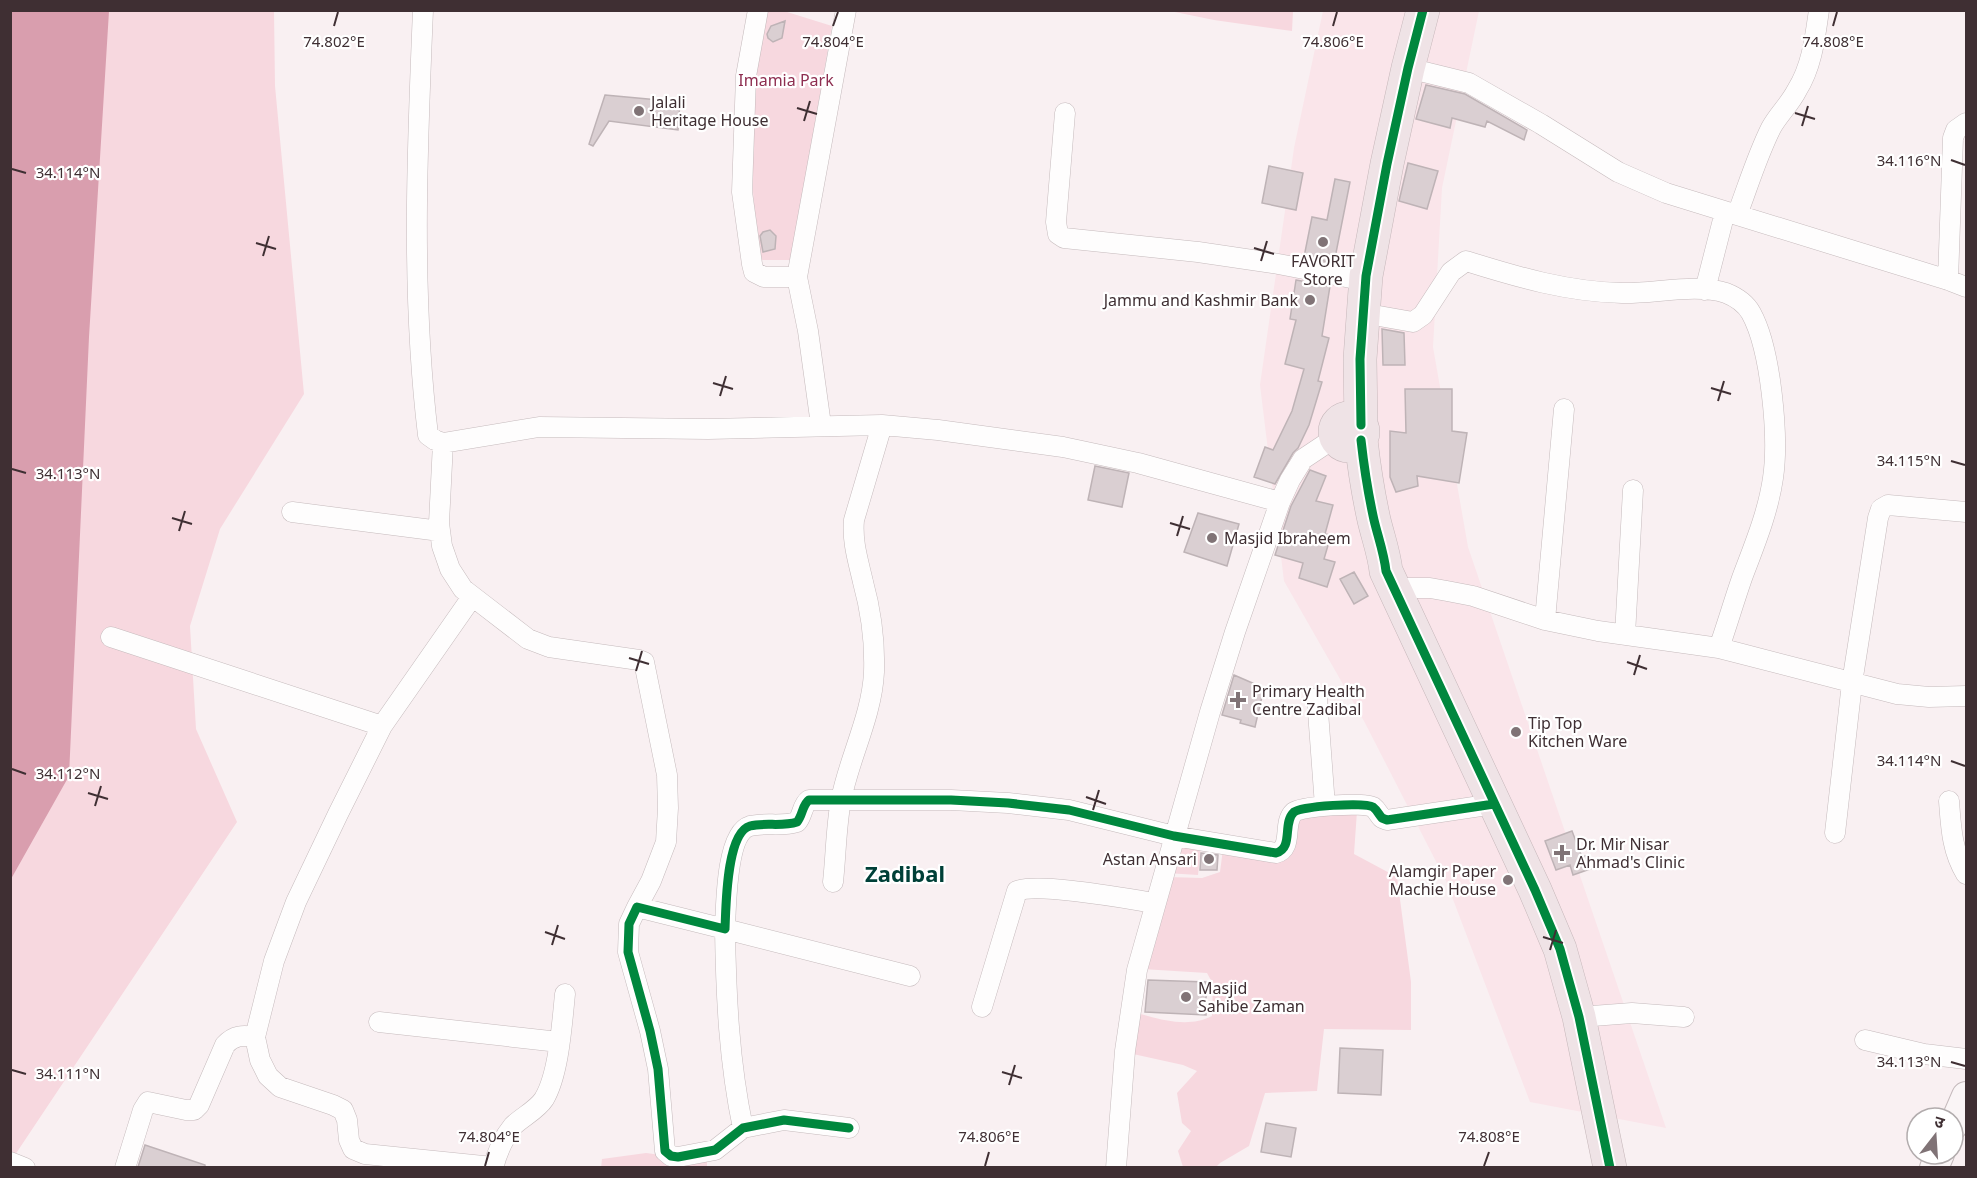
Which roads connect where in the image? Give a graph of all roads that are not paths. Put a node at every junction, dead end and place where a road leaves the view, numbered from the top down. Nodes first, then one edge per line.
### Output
1 (423, 10) edge
2 (759, 10) edge
3 (1409, 10) edge
4 (1423, 10) edge
5 (1819, 10) edge
6 (840, 12) edge
7 (1408, 68) junction
8 (1065, 113) dead end
9 (1966, 123) edge
10 (1731, 213) junction
11 (797, 277) junction
12 (1351, 278) junction
13 (1957, 284) edge
14 (1705, 290) junction
15 (1362, 313) junction
16 (1564, 410) dead end
17 (820, 425) junction
18 (882, 425) junction
19 (1348, 433) junction
20 (443, 443) junction
21 (1633, 490) dead end
22 (1280, 502) junction
23 (292, 512) dead end
24 (1966, 512) edge
25 (440, 531) junction
26 (1389, 580) junction
27 (472, 597) junction
28 (1545, 620) junction
29 (1626, 635) junction
30 (111, 637) dead end
31 (1719, 648) junction
32 (1852, 683) junction
33 (1966, 696) edge
34 (1317, 698) dead end
35 (382, 726) junction
36 (841, 800) junction
37 (1949, 801) dead end
38 (1494, 804) junction
39 (1325, 806) junction
40 (1835, 833) dead end
41 (1174, 837) junction
42 (1966, 874) edge
43 (833, 882) dead end
44 (1155, 903) junction
45 (637, 907) junction
46 (725, 929) junction
47 (910, 976) dead end
48 (565, 994) dead end
49 (982, 1006) dead end
50 (1579, 1017) junction
51 (1684, 1017) dead end
52 (379, 1022) dead end
53 (255, 1037) junction
54 (1865, 1040) dead end
55 (559, 1042) junction
56 (1966, 1059) edge
57 (743, 1128) junction
58 (849, 1128) dead end
59 (716, 1159) edge
60 (10, 1162) edge
61 (25, 1167) edge
62 (125, 1167) edge
63 (493, 1167) edge
64 (1116, 1167) edge
65 (1610, 1167) edge

1 - 20 street
2 - 11 street
3 - 12 highway
4 - 7 highway
5 - 10 street
6 - 11 street
7 - 10 street
7 - 15 highway
8 - 12 street
9 - 13 street
10 - 13 street
10 - 14 street
11 - 17 street
12 - 19 highway
14 - 15 street
14 - 31 street
15 - 19 highway
16 - 28 street
17 - 18 street
17 - 20 street
18 - 22 street
18 - 36 street
19 - 22 street
19 - 26 highway
20 - 25 street
21 - 29 street
22 - 41 street
23 - 25 street
24 - 32 street
25 - 27 street
26 - 28 street
26 - 38 highway
27 - 35 street
27 - 45 street
28 - 29 street
29 - 31 street
30 - 35 street
31 - 32 street
32 - 33 street
32 - 40 street
34 - 39 street
35 - 53 street
36 - 41 street
36 - 43 street
36 - 46 street
37 - 42 street
38 - 39 street
38 - 50 highway
39 - 41 street
41 - 44 street
44 - 49 street
44 - 64 street
45 - 46 street
45 - 59 street
46 - 47 street
46 - 57 street
48 - 55 street
50 - 51 street
50 - 65 highway
52 - 55 street
53 - 62 street
53 - 63 street
54 - 56 street
55 - 63 street
57 - 58 street
57 - 59 street
60 - 61 street

